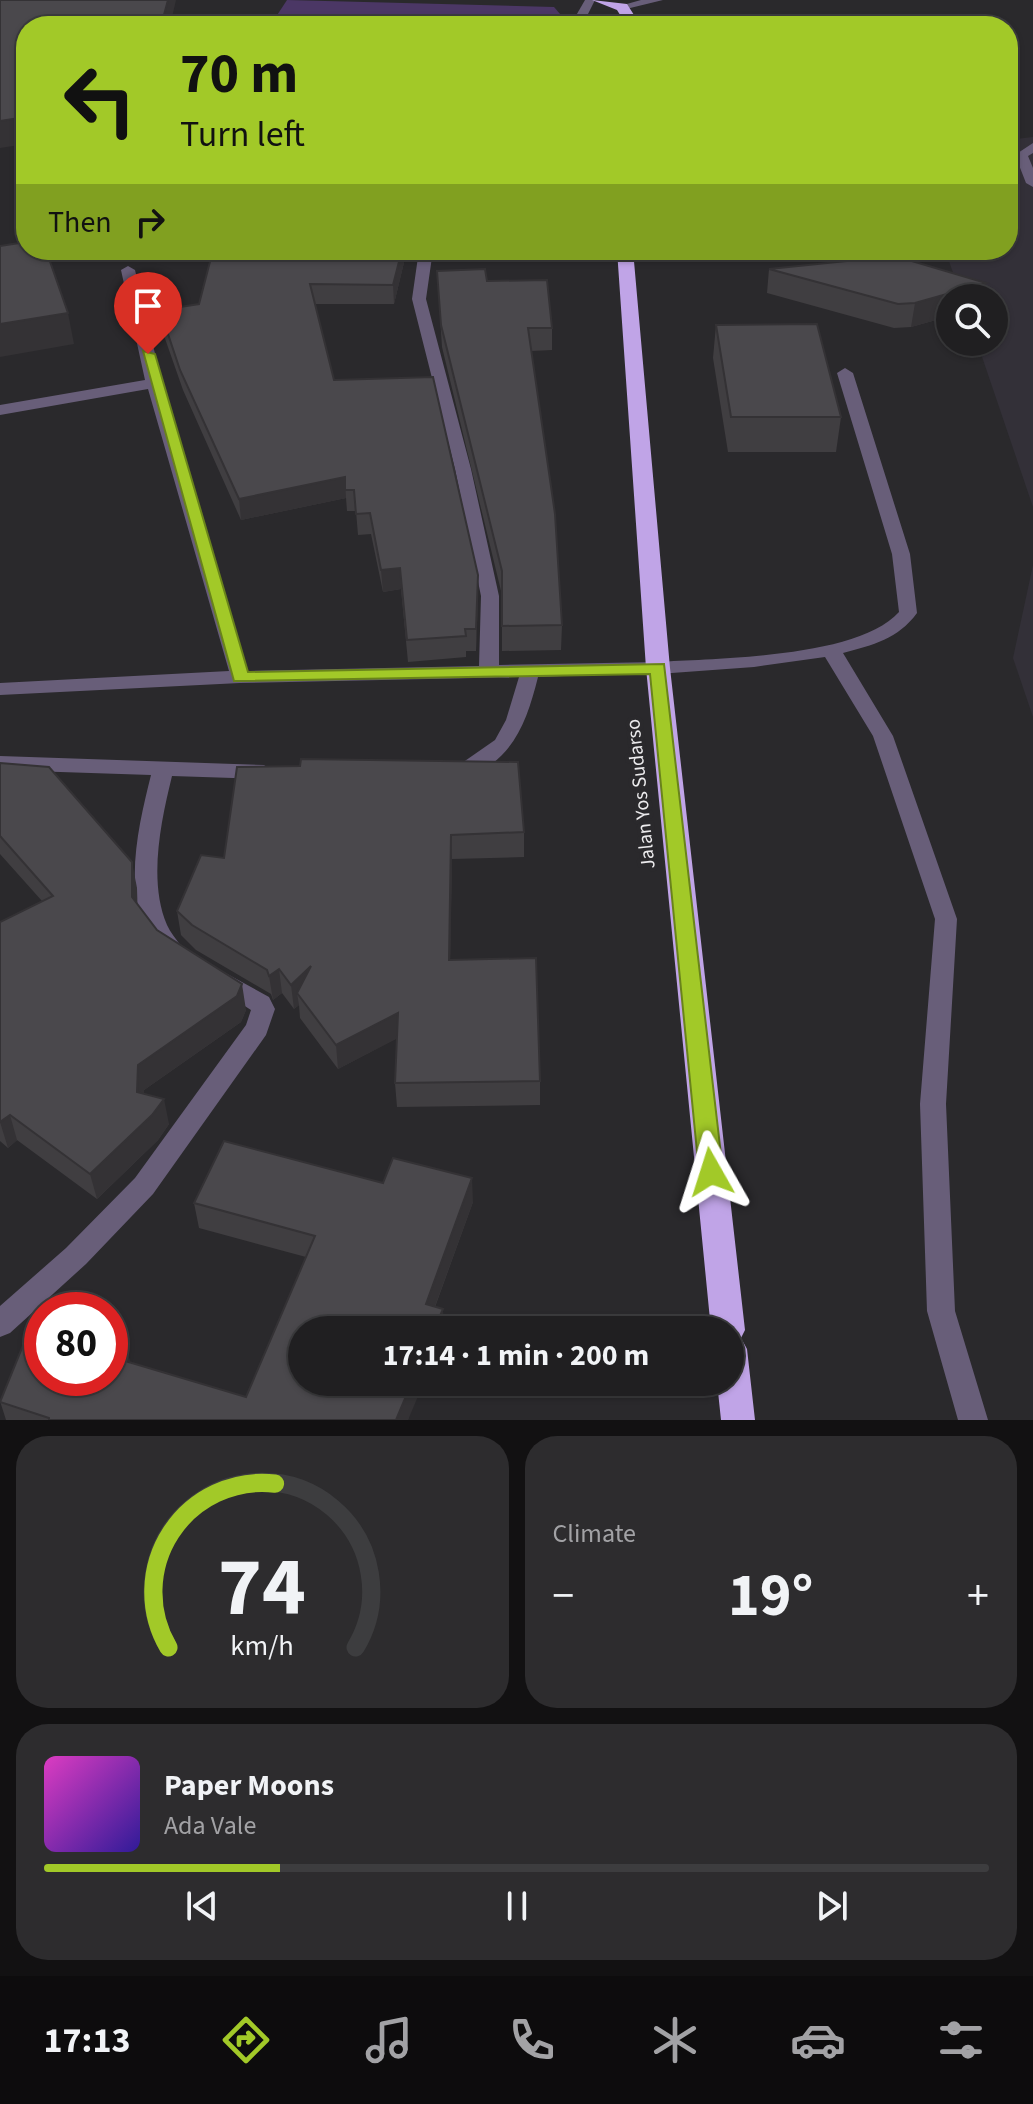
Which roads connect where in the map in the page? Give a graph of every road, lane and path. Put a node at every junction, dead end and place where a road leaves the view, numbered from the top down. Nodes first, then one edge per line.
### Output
1 (599, 0) edge
2 (658, 0) edge
3 (622, 7) junction
4 (628, 16) edge
5 (1033, 147) edge
6 (1033, 183) edge
7 (425, 260) edge
8 (626, 260) edge
9 (128, 270) dead end
10 (845, 373) dead end
11 (154, 383) junction
12 (0, 410) edge
13 (832, 652) junction
14 (658, 668) junction
15 (530, 671) junction
16 (489, 672) junction
17 (240, 677) junction
18 (0, 689) edge
19 (0, 763) edge
20 (163, 769) junction
21 (289, 773) edge
22 (442, 776) edge
23 (727, 1316) edge
24 (0, 1324) edge
25 (735, 1396) edge
26 (738, 1420) edge
27 (973, 1420) edge

1 - 3 highway
2 - 3 street
3 - 4 highway
5 - 6 street
7 - 16 street
8 - 14 highway, Jalan Yos Sudarso
9 - 11 street
10 - 13 street
11 - 12 street
11 - 17 street
13 - 14 street
13 - 27 street
14 - 15 street
14 - 23 highway, Jalan Yos Sudarso
15 - 16 street
15 - 22 street
16 - 17 street
17 - 18 street
19 - 20 street
20 - 21 street
20 - 24 street
25 - 26 highway

